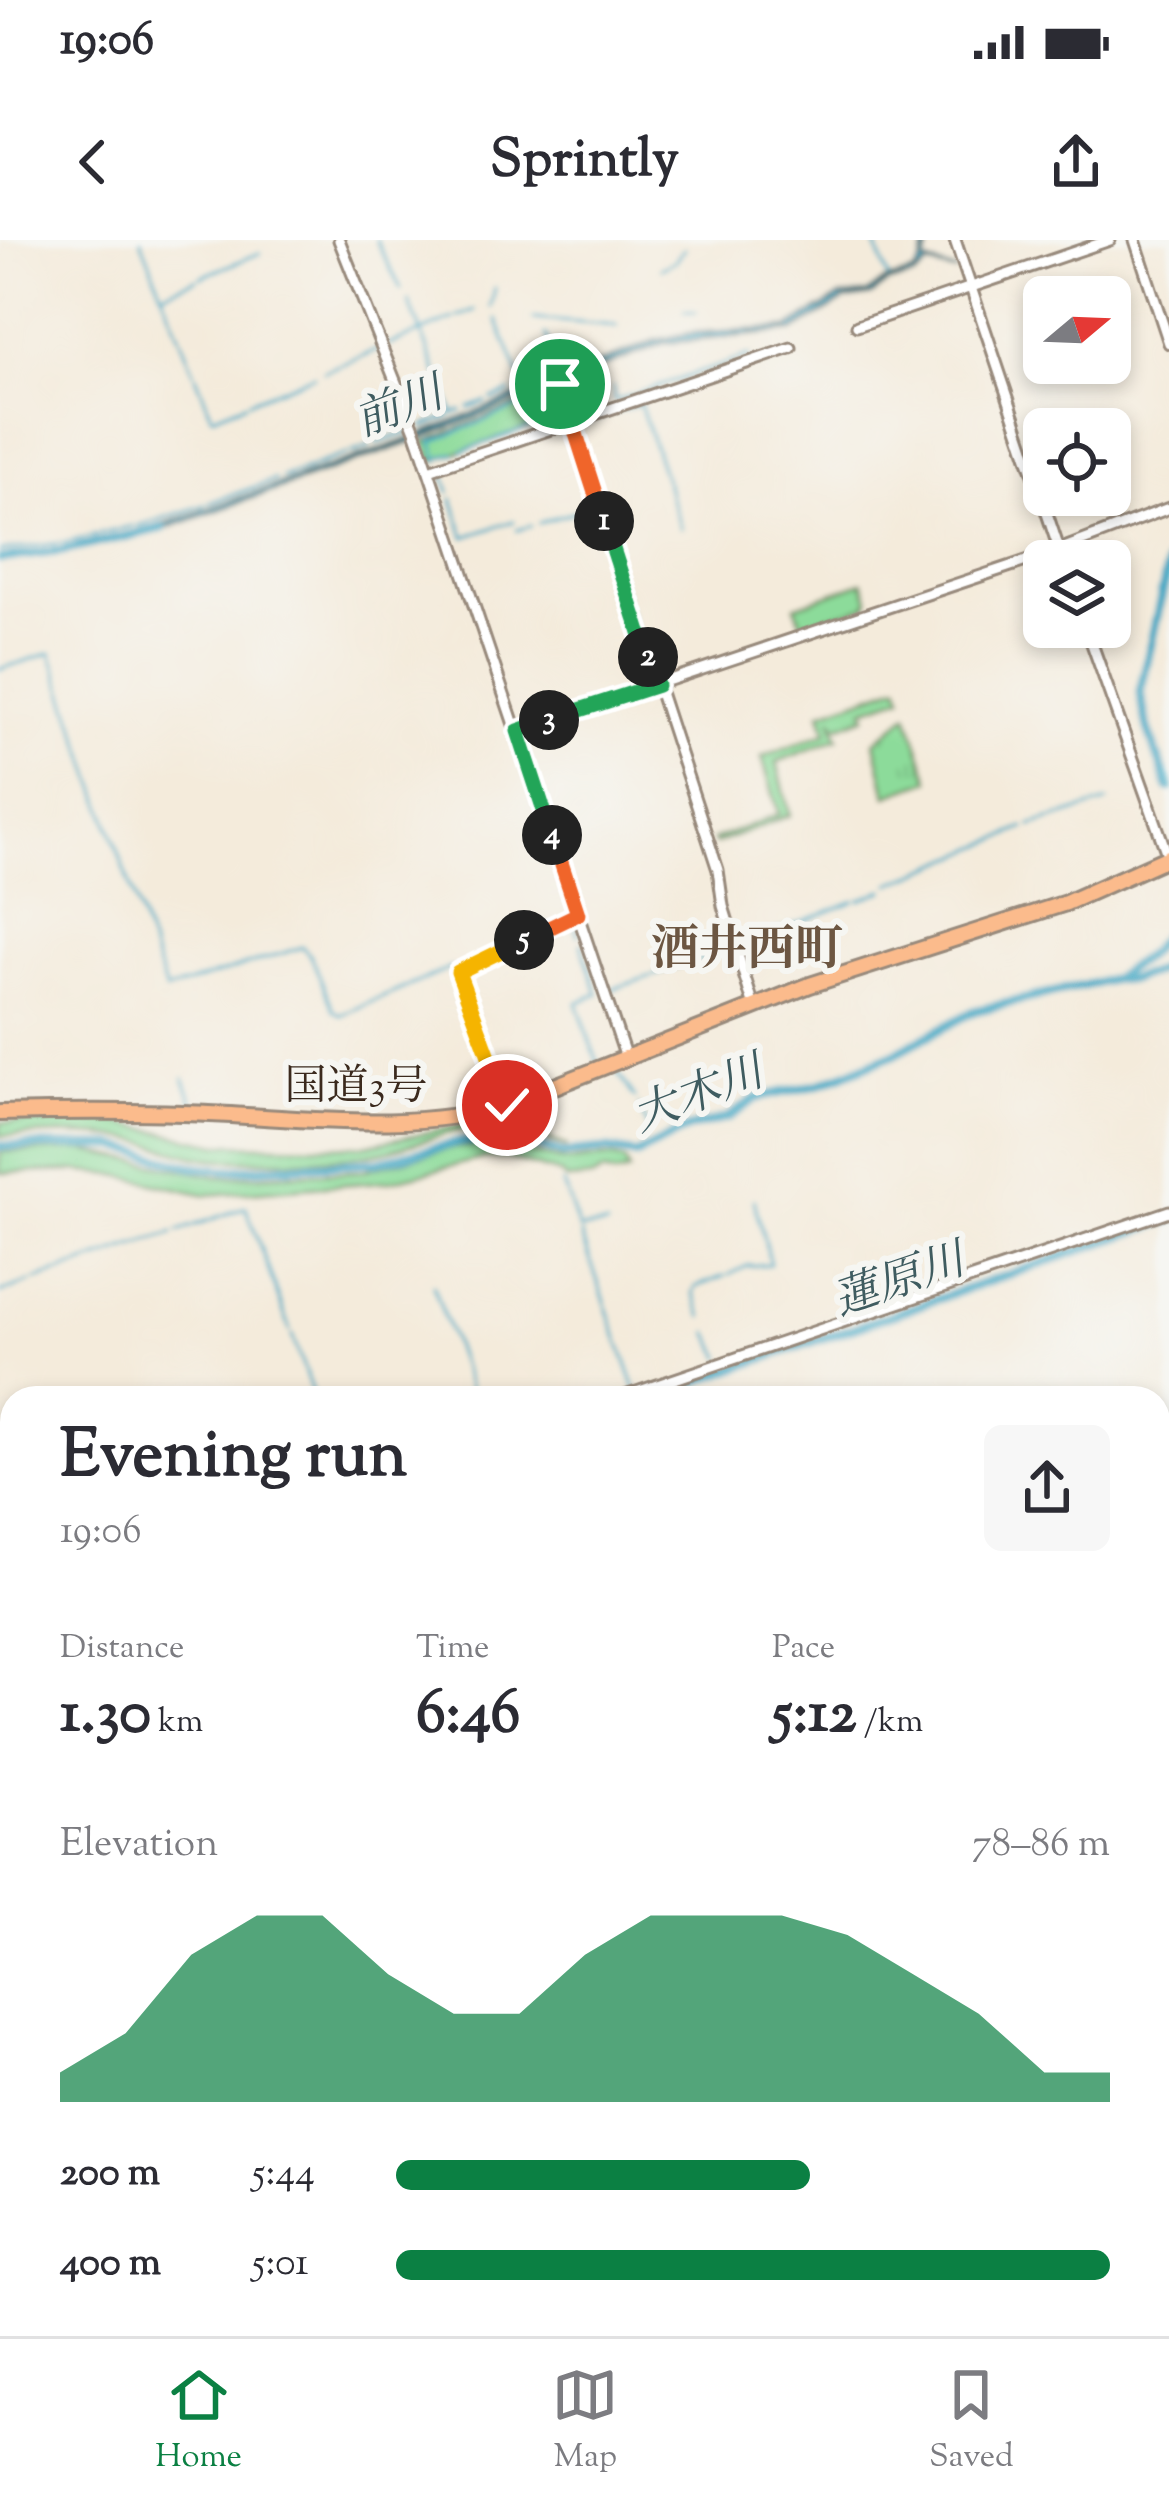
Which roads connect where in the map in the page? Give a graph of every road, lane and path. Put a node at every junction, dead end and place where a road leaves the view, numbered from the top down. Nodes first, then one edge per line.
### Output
1 (339, 240) edge
2 (958, 240) edge
3 (1092, 240) edge
4 (1110, 240) edge
5 (1135, 240) edge
6 (971, 285) junction
7 (856, 326) dead end
8 (1169, 343) edge
9 (791, 348) dead end
10 (558, 381) dead end
11 (572, 421) junction
12 (429, 470) junction
13 (1169, 508) edge
14 (1056, 540) edge
15 (1095, 540) edge
16 (1023, 567) edge
17 (1094, 648) edge
18 (657, 685) junction
19 (518, 731) junction
20 (1169, 858) edge
21 (578, 914) junction
22 (754, 1007) junction
23 (626, 1058) junction
24 (507, 1105) junction
25 (0, 1113) edge
26 (1169, 1211) edge
27 (654, 1386) edge

1 - 12 street
2 - 6 street
3 - 6 street
4 - 6 street
5 - 8 street
6 - 7 street
6 - 14 street
9 - 11 street
10 - 11 street
11 - 12 street
11 - 18 street
12 - 19 street
13 - 15 street
16 - 18 street
17 - 20 street
18 - 19 street
18 - 22 street
19 - 21 street
20 - 22 highway, 国道3号
21 - 23 street
21 - 24 street
22 - 23 highway, 国道3号
23 - 24 highway, 国道3号
24 - 25 highway, 国道3号
26 - 27 street

